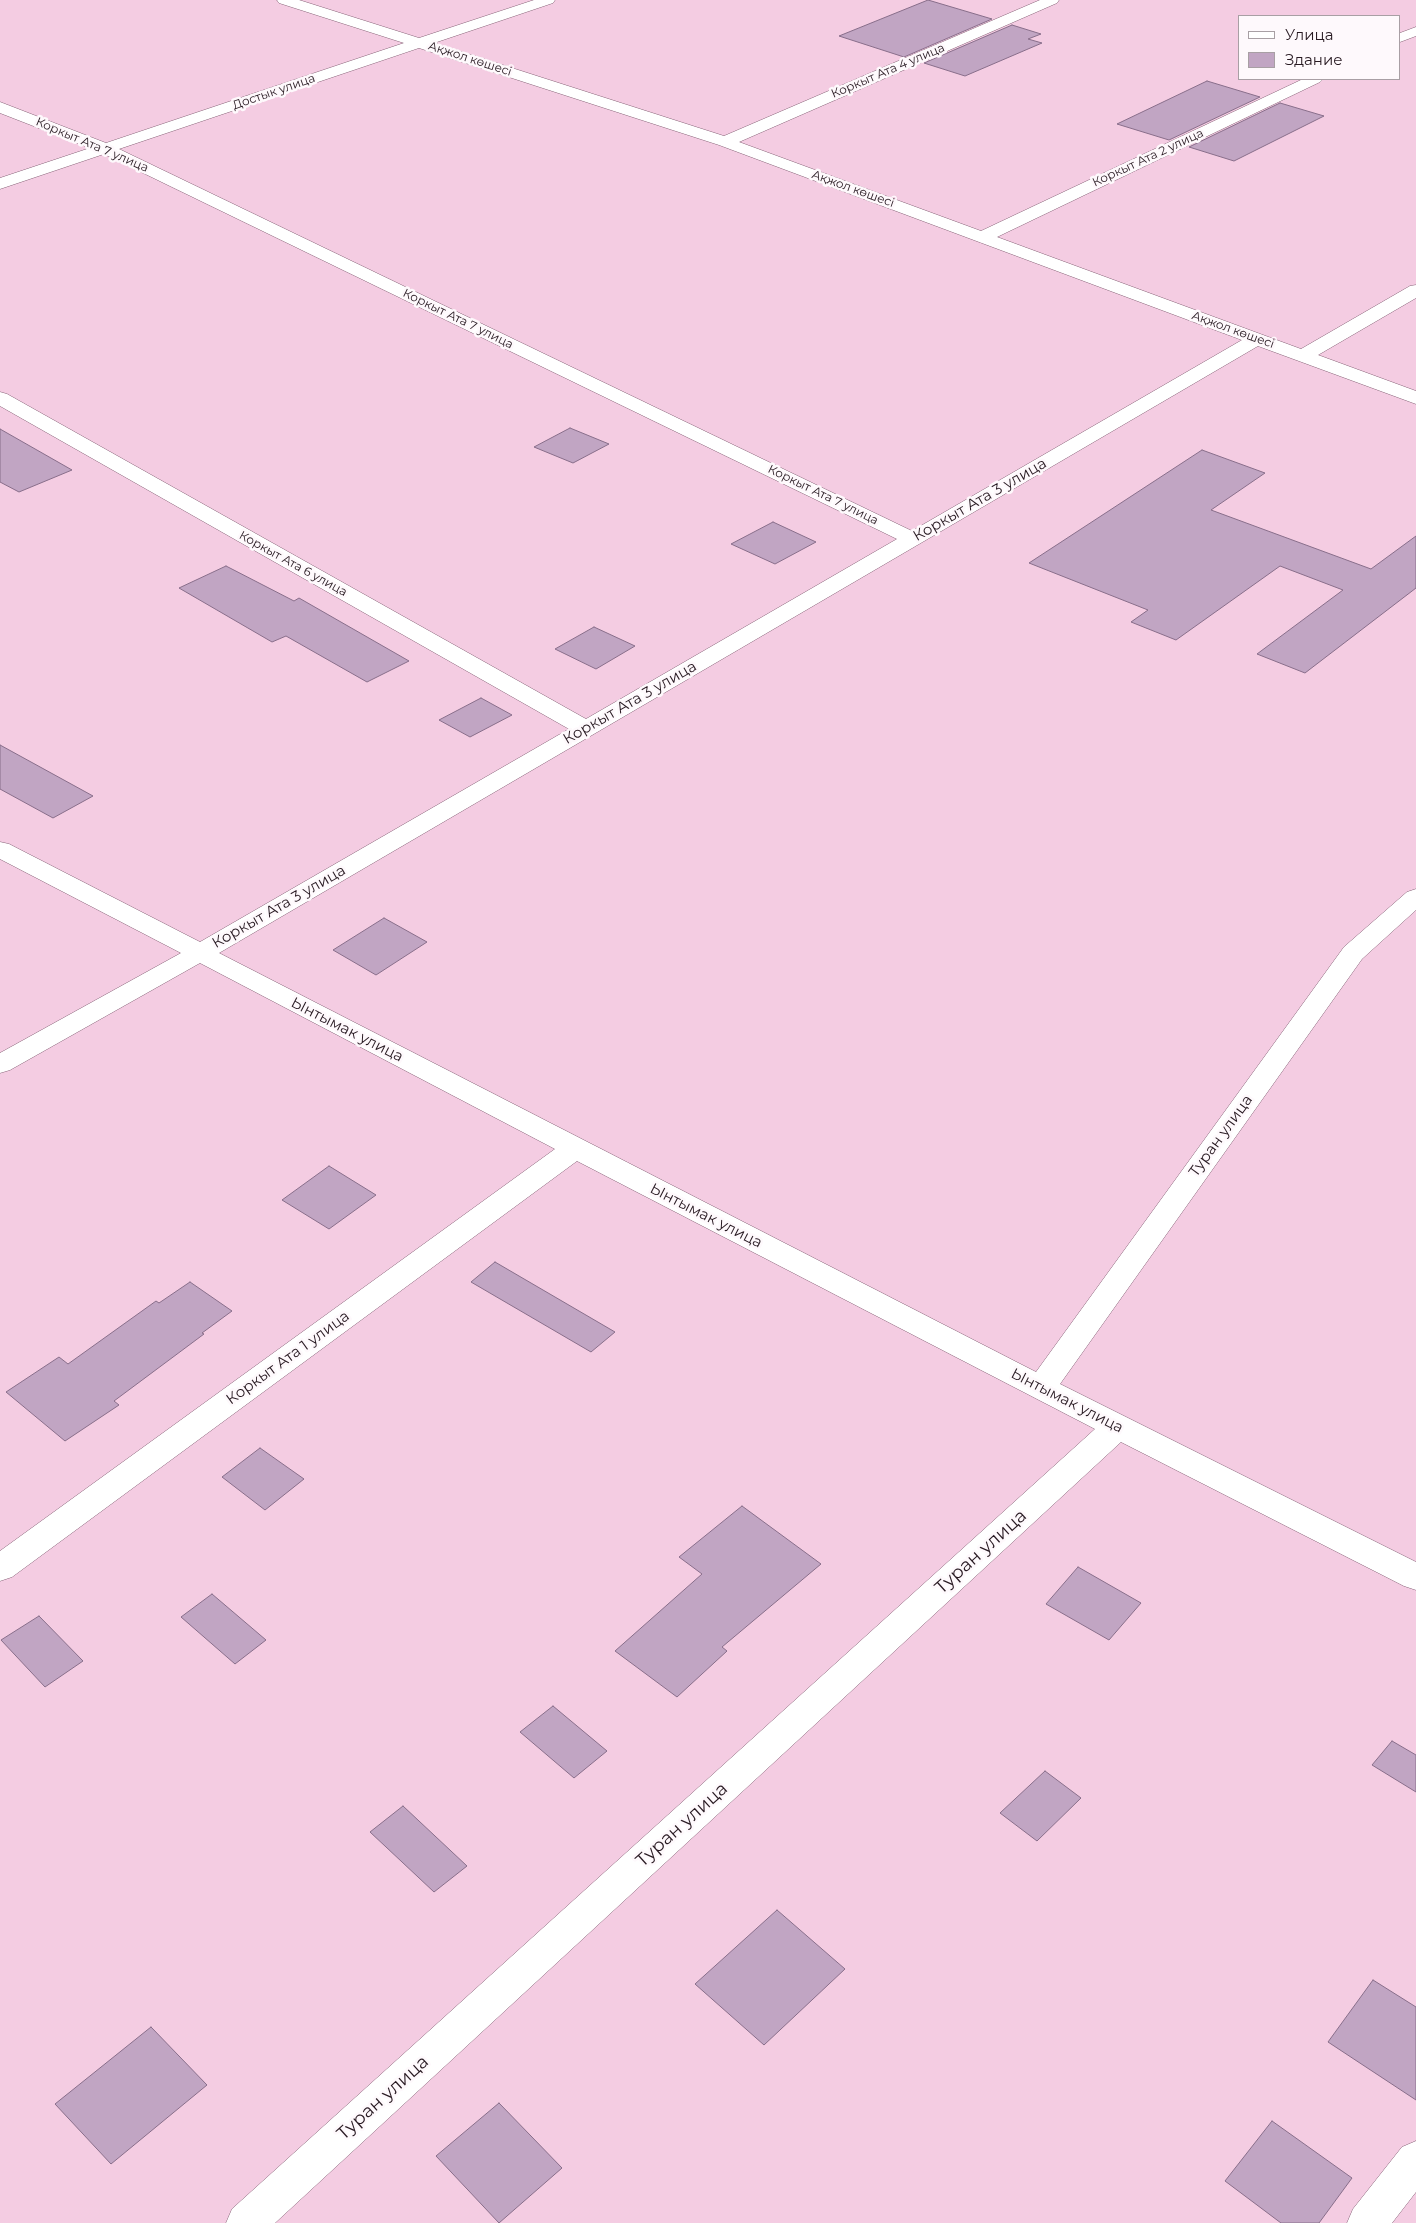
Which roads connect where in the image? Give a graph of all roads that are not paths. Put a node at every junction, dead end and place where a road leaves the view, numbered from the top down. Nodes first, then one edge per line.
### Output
1 (284, 0) edge
2 (548, 0) edge
3 (1052, 0) edge
4 (1416, 31) edge
5 (1401, 38) edge
6 (418, 43) junction
7 (1313, 80) edge
8 (0, 107) edge
9 (725, 142) junction
10 (106, 149) junction
11 (0, 184) edge
12 (982, 237) junction
13 (1416, 290) edge
14 (1257, 339) junction
15 (1303, 356) junction
16 (0, 398) edge
17 (1416, 398) edge
18 (913, 539) junction
19 (586, 729) junction
20 (0, 850) edge
21 (1416, 897) edge
22 (200, 953) junction
23 (0, 1064) edge
24 (576, 1148) junction
25 (1041, 1388) junction
26 (1118, 1427) junction
27 (0, 1568) edge
28 (1416, 1576) edge
29 (1416, 2160) edge
30 (246, 2223) edge
31 (1366, 2223) edge

1 - 6 street, Ақжол көшесі
2 - 6 street, Достык улица
3 - 9 street, Коркыт Ата 4 улица
4 - 5 street
6 - 9 street, Ақжол көшесі
6 - 10 street, Достык улица
7 - 12 street, Коркыт Ата 2 улица
8 - 10 street, Коркыт Ата 7 улица
9 - 12 street, Ақжол көшесі
10 - 11 street, Достык улица
10 - 18 street, Коркыт Ата 7 улица
12 - 14 street, Ақжол көшесі
13 - 15 street
14 - 15 street, Ақжол көшесі
14 - 18 street, Коркыт Ата 3 улица
15 - 17 street, Ақжол көшесі
16 - 19 street, Коркыт Ата 6 улица
18 - 19 street, Коркыт Ата 3 улица
19 - 22 street, Коркыт Ата 3 улица
20 - 22 street, Ынтымак улица
21 - 25 street, Туран улица
22 - 23 street, Коркыт Ата 3 улица
22 - 24 street, Ынтымак улица
24 - 25 street, Ынтымак улица
24 - 27 street, Коркыт Ата 1 улица
25 - 26 street, Ынтымак улица
26 - 28 street, Ынтымак улица
26 - 30 street, Туран улица
29 - 31 street

